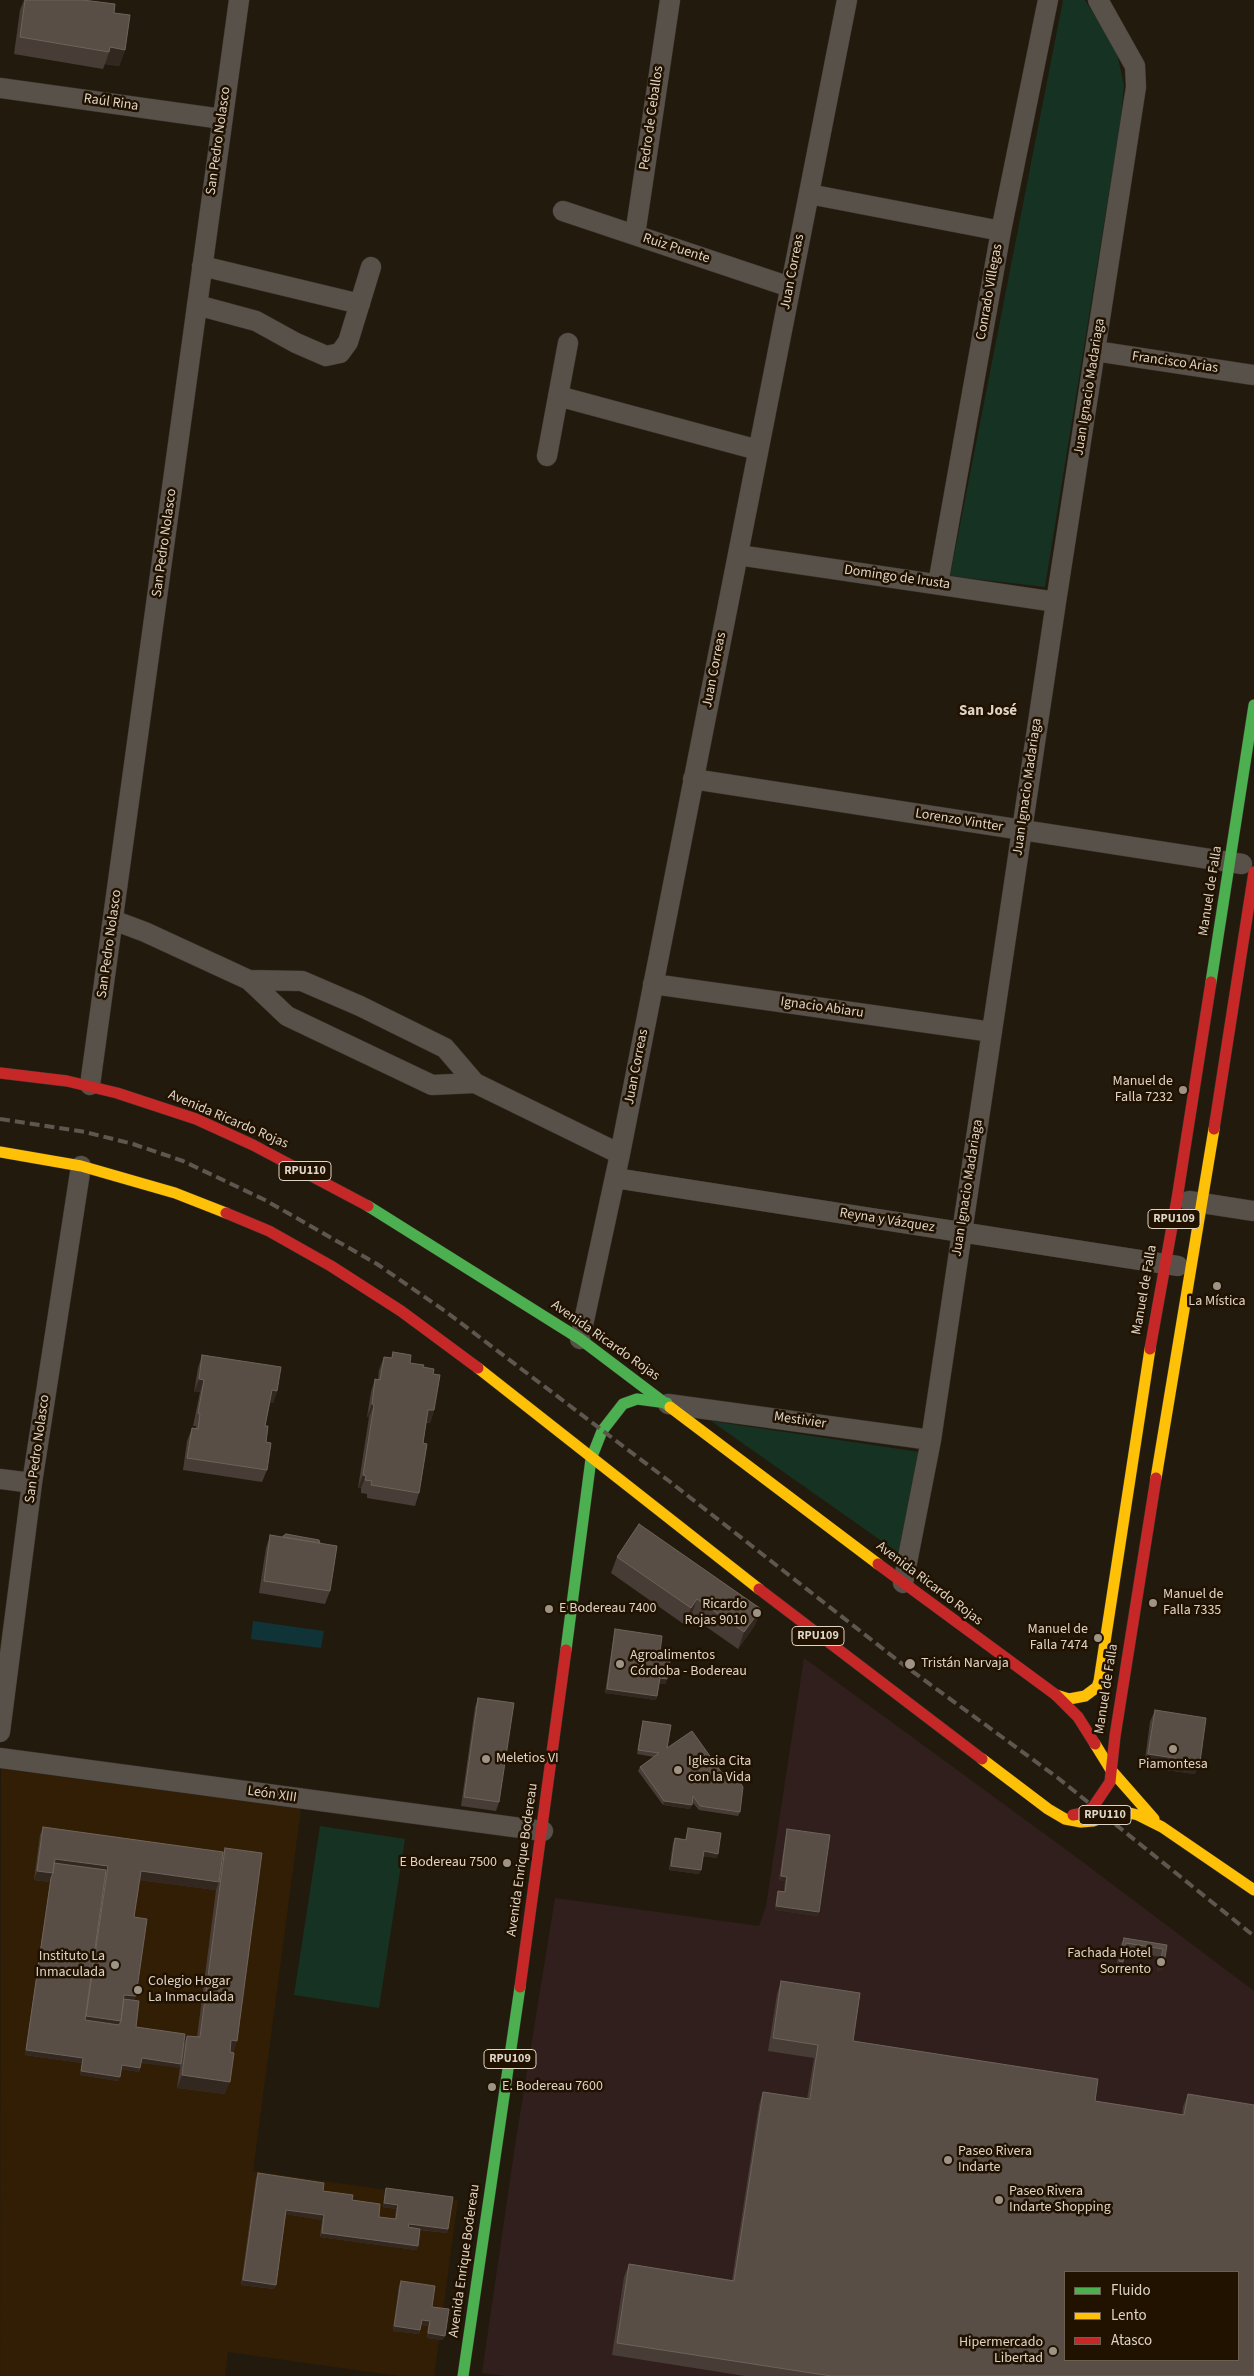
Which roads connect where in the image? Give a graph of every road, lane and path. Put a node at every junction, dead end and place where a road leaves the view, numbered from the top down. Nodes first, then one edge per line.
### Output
1 (239, 0) edge
2 (670, 0) edge
3 (847, 0) edge
4 (1048, 0) edge
5 (1098, 0) edge
6 (0, 88) edge
7 (222, 119) junction
8 (809, 194) junction
9 (563, 211) dead end
10 (1001, 231) junction
11 (635, 235) junction
12 (202, 266) junction
13 (371, 267) dead end
14 (790, 287) junction
15 (360, 304) junction
16 (197, 305) junction
17 (568, 343) dead end
18 (1095, 351) junction
19 (1254, 374) edge
20 (558, 396) junction
21 (758, 450) junction
22 (547, 456) dead end
23 (738, 555) junction
24 (938, 584) junction
25 (1056, 602) junction
26 (1254, 705) edge
27 (693, 779) junction
28 (1022, 831) junction
29 (1230, 863) junction
30 (1254, 866) edge
31 (1254, 872) edge
32 (113, 920) junction
33 (249, 980) junction
34 (653, 984) junction
35 (992, 1032) junction
36 (0, 1073) edge
37 (475, 1082) junction
38 (90, 1085) junction
39 (0, 1152) edge
40 (620, 1154) junction
41 (81, 1166) junction
42 (615, 1178) junction
43 (1177, 1199) junction
44 (1201, 1203) junction
45 (1254, 1211) edge
46 (960, 1233) junction
47 (1164, 1264) junction
48 (1190, 1268) junction
49 (580, 1339) junction
50 (668, 1404) junction
51 (931, 1440) junction
52 (591, 1459) junction
53 (0, 1479) edge
54 (32, 1483) junction
55 (903, 1583) junction
56 (1056, 1695) junction
57 (0, 1732) edge
58 (0, 1758) edge
59 (1112, 1770) junction
60 (1048, 1809) junction
61 (1162, 1827) junction
62 (543, 1831) junction
63 (1254, 1890) edge
64 (463, 2376) edge

1 - 7 street, San Pedro Nolasco
2 - 11 street, Pedro de Ceballos
3 - 8 street, Juan Correas
4 - 10 street, Conrado Villegas
5 - 18 street, Juan Ignacio Madariaga
6 - 7 street, Raúl Rina
7 - 12 street, San Pedro Nolasco
8 - 10 street
8 - 14 street, Juan Correas
9 - 11 street, Ruiz Puente
10 - 24 street, Conrado Villegas
11 - 14 street, Ruiz Puente
12 - 15 street
12 - 16 street, San Pedro Nolasco
13 - 15 street
14 - 21 street, Juan Correas
15 - 16 street
16 - 32 street, San Pedro Nolasco
17 - 20 street
18 - 19 street, Francisco Arias
18 - 25 street, Juan Ignacio Madariaga
20 - 21 street
20 - 22 street
21 - 23 street, Juan Correas
23 - 24 street, Domingo de Irusta
23 - 27 street, Juan Correas
24 - 25 street, Domingo de Irusta
25 - 28 street, Juan Ignacio Madariaga
26 - 29 main road, Manuel de Falla / RPU109
27 - 28 street, Lorenzo Vintter
27 - 34 street, Juan Correas
28 - 29 street, Lorenzo Vintter
28 - 35 street, Juan Ignacio Madariaga
29 - 30 street, Lorenzo Vintter
29 - 43 main road, Manuel de Falla / RPU109
31 - 44 main road, Manuel de Falla / RPU109
32 - 33 street
32 - 38 street, San Pedro Nolasco
33 - 37 street
33 - 37 street
34 - 35 street, Ignacio Abiaru
34 - 40 street, Juan Correas
35 - 46 street, Juan Ignacio Madariaga
36 - 38 main road, Avenida Ricardo Rojas / RPU110
37 - 40 street
38 - 49 main road, Avenida Ricardo Rojas / RPU110
39 - 41 main road, Avenida Ricardo Rojas
40 - 42 street, Juan Correas
41 - 52 main road, Avenida Ricardo Rojas
41 - 54 street, San Pedro Nolasco
42 - 46 street, Reyna y Vázquez
42 - 49 street, Juan Correas
43 - 44 street
43 - 47 main road, Manuel de Falla / RPU109
44 - 45 street
44 - 48 main road, Manuel de Falla / RPU109
46 - 47 street, Reyna y Vázquez
46 - 51 street, Juan Ignacio Madariaga
47 - 48 street, Reyna y Vázquez
47 - 56 main road, Manuel de Falla / RPU109
48 - 59 main road, Manuel de Falla / RPU109
49 - 50 main road, Avenida Ricardo Rojas / RPU110
50 - 51 street, Mestivier
50 - 52 main road, Avenida Enrique Bodereau / RPU109
50 - 55 main road, Avenida Ricardo Rojas / RPU109
51 - 55 street, Juan Ignacio Madariaga
52 - 60 main road, Avenida Ricardo Rojas / RPU109
52 - 62 main road, Avenida Enrique Bodereau / RPU109
53 - 54 street
54 - 57 street, San Pedro Nolasco
55 - 56 main road, Avenida Ricardo Rojas / RPU109
56 - 59 main road, Avenida Ricardo Rojas / RPU110
58 - 62 street, León XIII
59 - 60 main road, Avenida Ricardo Rojas / RPU109
59 - 61 main road, Avenida Ricardo Rojas / RPU110
60 - 61 main road, Avenida Ricardo Rojas / RPU110
61 - 63 main road, Avenida Ricardo Rojas / RPU110
62 - 64 main road, Avenida Enrique Bodereau / RPU109

